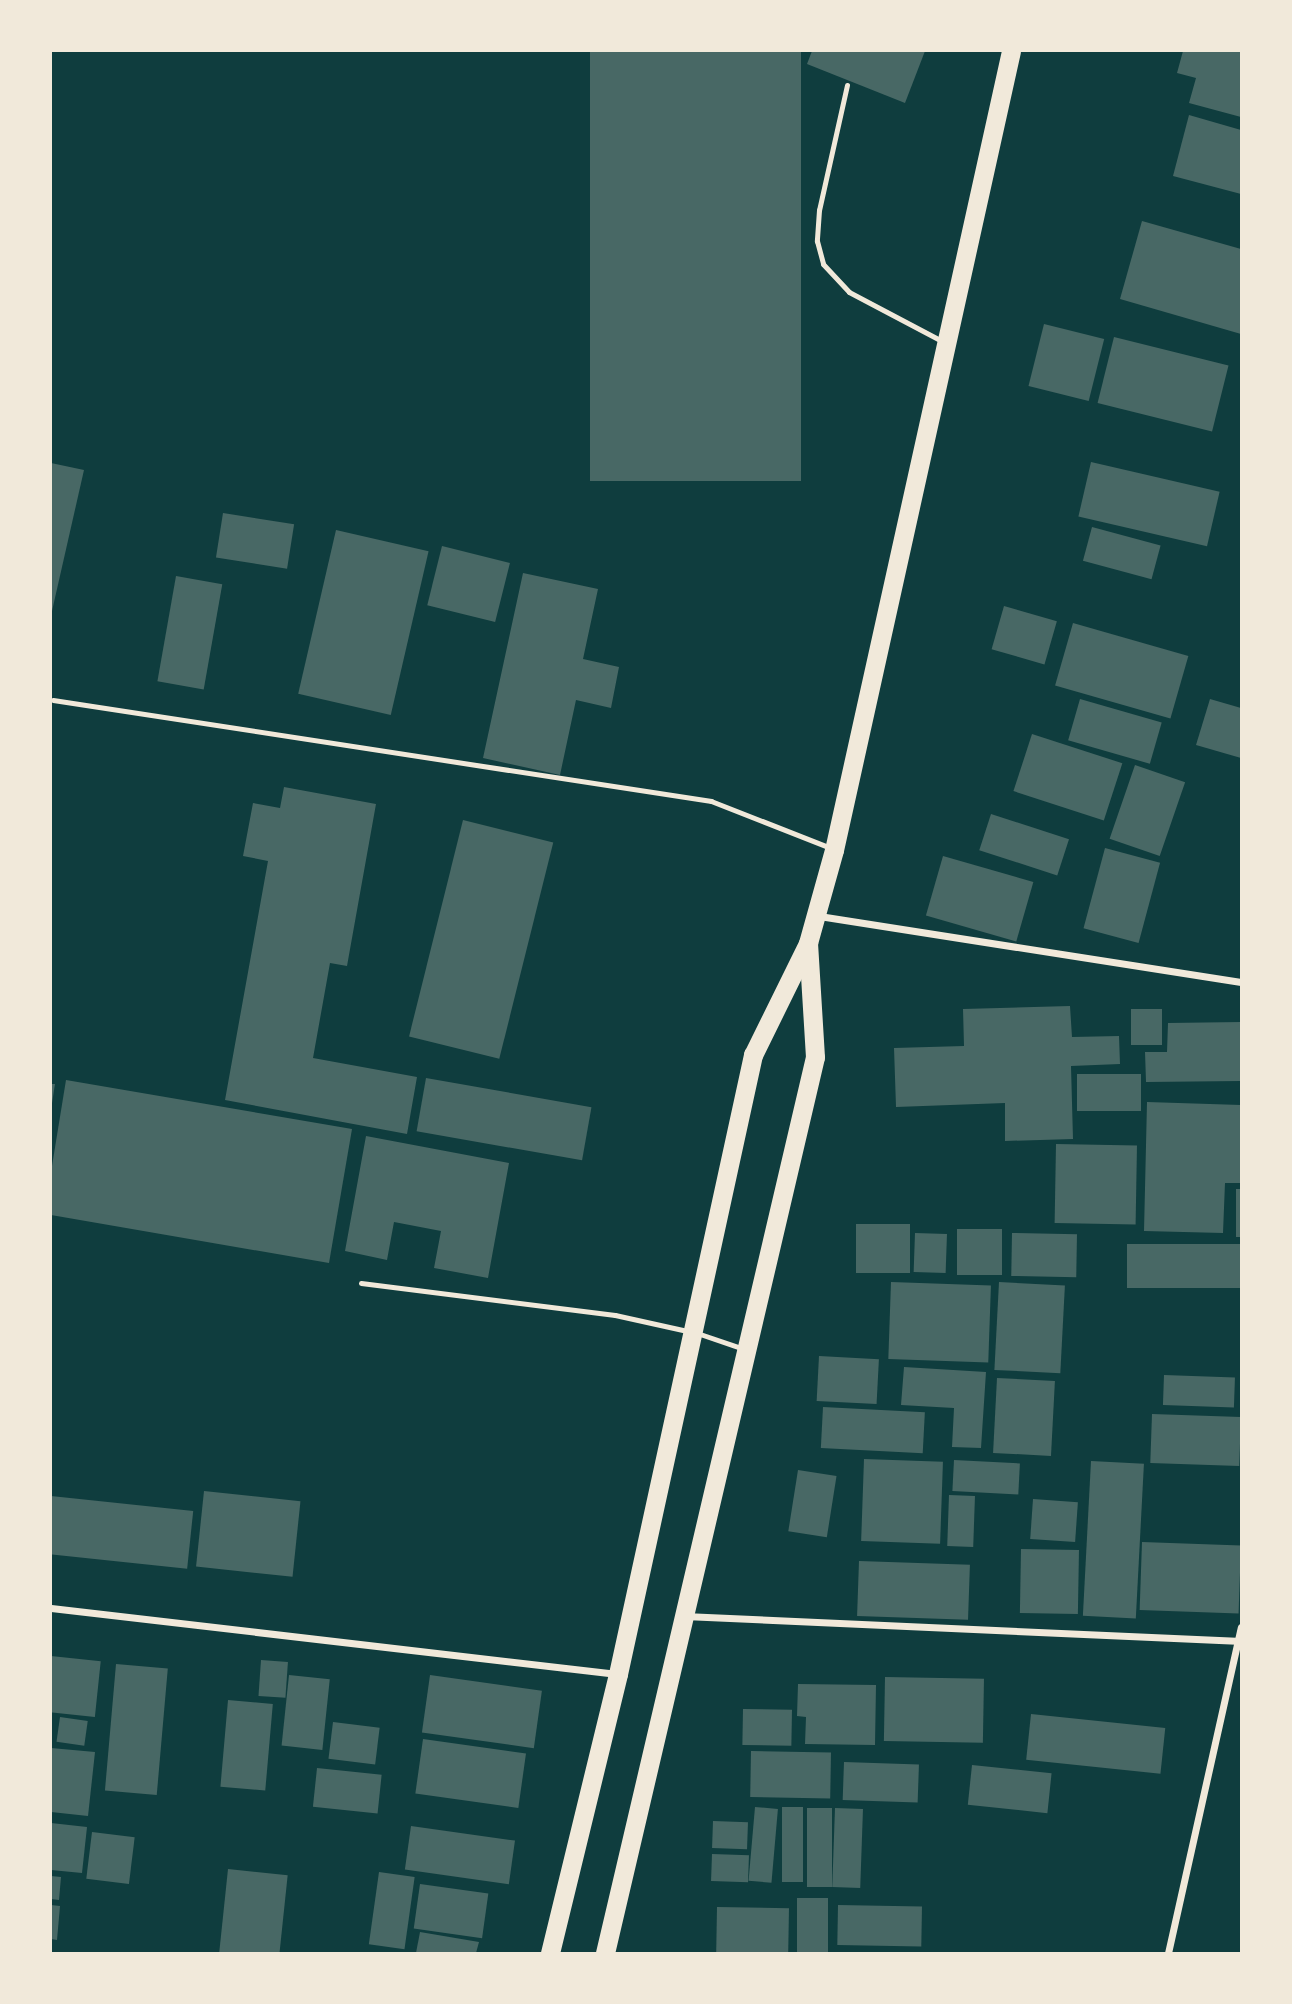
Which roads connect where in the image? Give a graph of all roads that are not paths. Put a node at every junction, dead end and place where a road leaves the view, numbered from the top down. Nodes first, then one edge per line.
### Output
1 (1011, 51) edge
2 (847, 85) dead end
3 (949, 344) junction
4 (52, 700) dead end
5 (834, 850) junction
6 (815, 916) junction
7 (807, 943) junction
8 (1241, 982) edge
9 (361, 1283) dead end
10 (694, 1332) junction
11 (747, 1350) junction
12 (51, 1608) edge
13 (683, 1615) junction
14 (1241, 1627) edge
15 (1240, 1640) edge
16 (618, 1674) junction
17 (550, 1953) edge
18 (605, 1953) edge
19 (1168, 1953) edge

1 - 3 highway
2 - 3 lane
3 - 5 highway
4 - 5 lane
5 - 6 highway
6 - 7 highway
6 - 8 street
7 - 10 highway
7 - 11 highway
9 - 10 lane
10 - 11 lane
10 - 16 highway
11 - 13 highway
12 - 16 street
13 - 15 street
13 - 18 highway
14 - 15 street
15 - 19 street
16 - 17 highway

